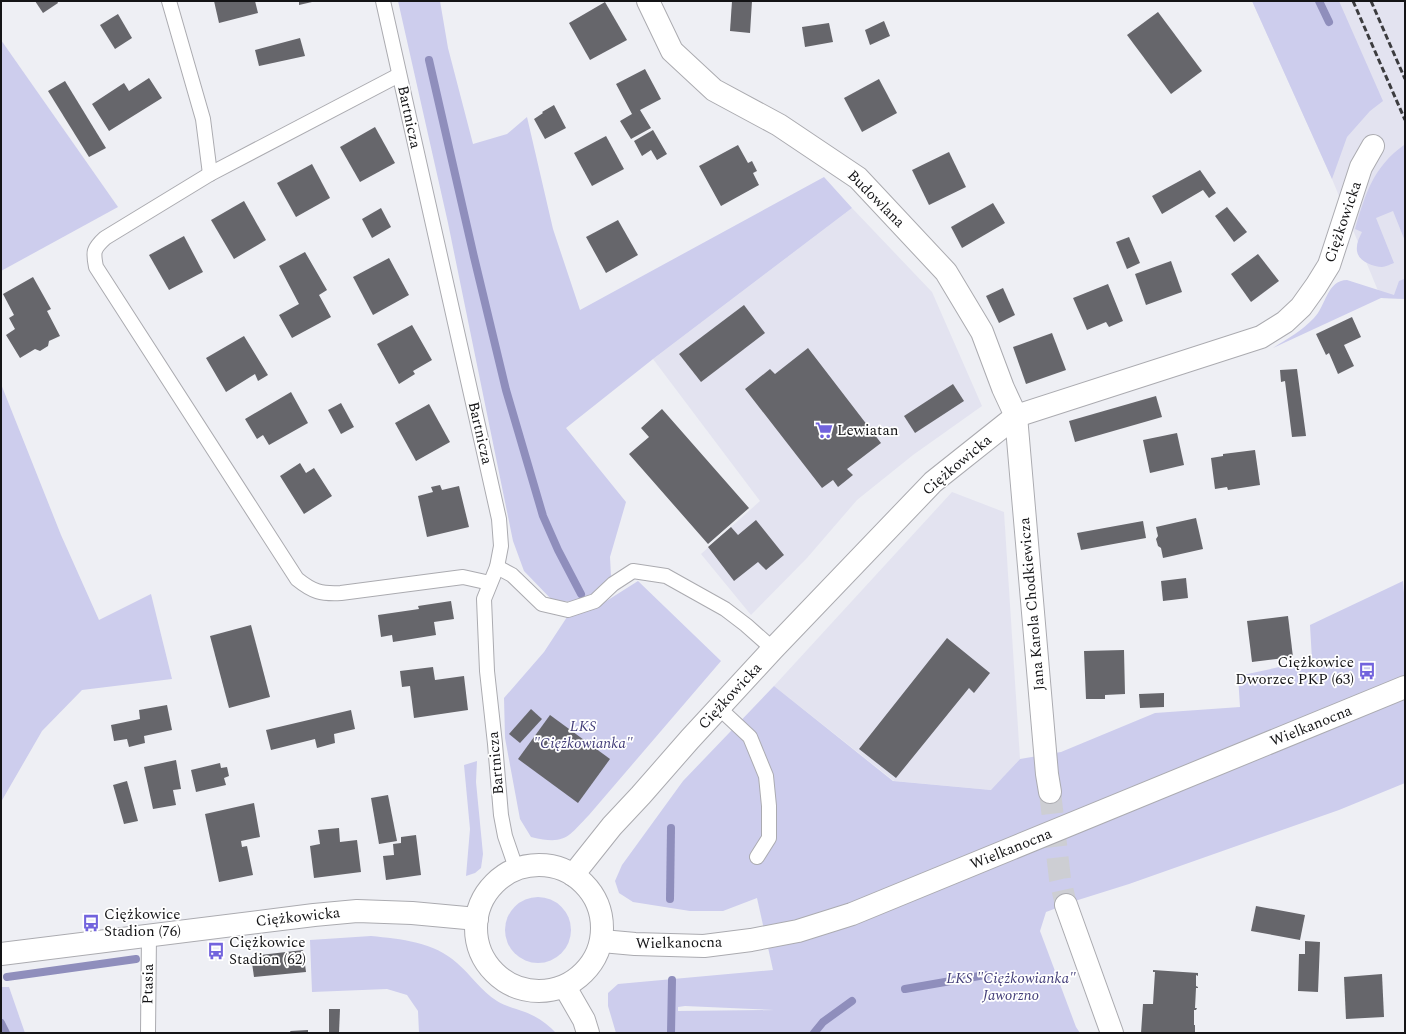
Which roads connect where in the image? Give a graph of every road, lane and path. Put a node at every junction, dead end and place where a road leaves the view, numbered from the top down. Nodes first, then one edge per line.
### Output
1 (169, 1) edge
2 (383, 1) edge
3 (648, 1) edge
4 (399, 75) junction
5 (1373, 146) dead end
6 (210, 174) junction
7 (1016, 416) junction
8 (497, 567) junction
9 (490, 583) junction
10 (773, 649) junction
11 (1405, 688) edge
12 (720, 708) junction
13 (1050, 792) tunnel mouth
14 (757, 857) dead end
15 (516, 868) junction
16 (573, 875) junction
17 (1066, 905) tunnel mouth
18 (477, 919) junction
19 (149, 935) junction
20 (602, 941) junction
21 (1, 954) edge
22 (565, 987) junction
23 (148, 1033) edge
24 (588, 1033) edge
25 (1112, 1033) edge

1 - 6 lane
2 - 4 lane, Bartnicza
3 - 7 street, Budowlana
4 - 6 lane
4 - 8 lane, Bartnicza
5 - 7 street, Ciężkowicka
6 - 9 lane
7 - 10 street, Ciężkowicka
7 - 13 street, Jana Karola Chodkiewicza
8 - 9 lane, Bartnicza
8 - 10 lane
9 - 15 lane, Bartnicza
10 - 12 street, Ciężkowicka
11 - 20 street, Wielkanocna
12 - 14 lane
12 - 16 street, Ciężkowicka
15 - 16 street
15 - 18 street
16 - 20 street
17 - 25 street
18 - 19 street, Ciężkowicka
18 - 22 street
19 - 21 street, Ciężkowicka
19 - 23 lane, Ptasia
20 - 22 street
22 - 24 street

